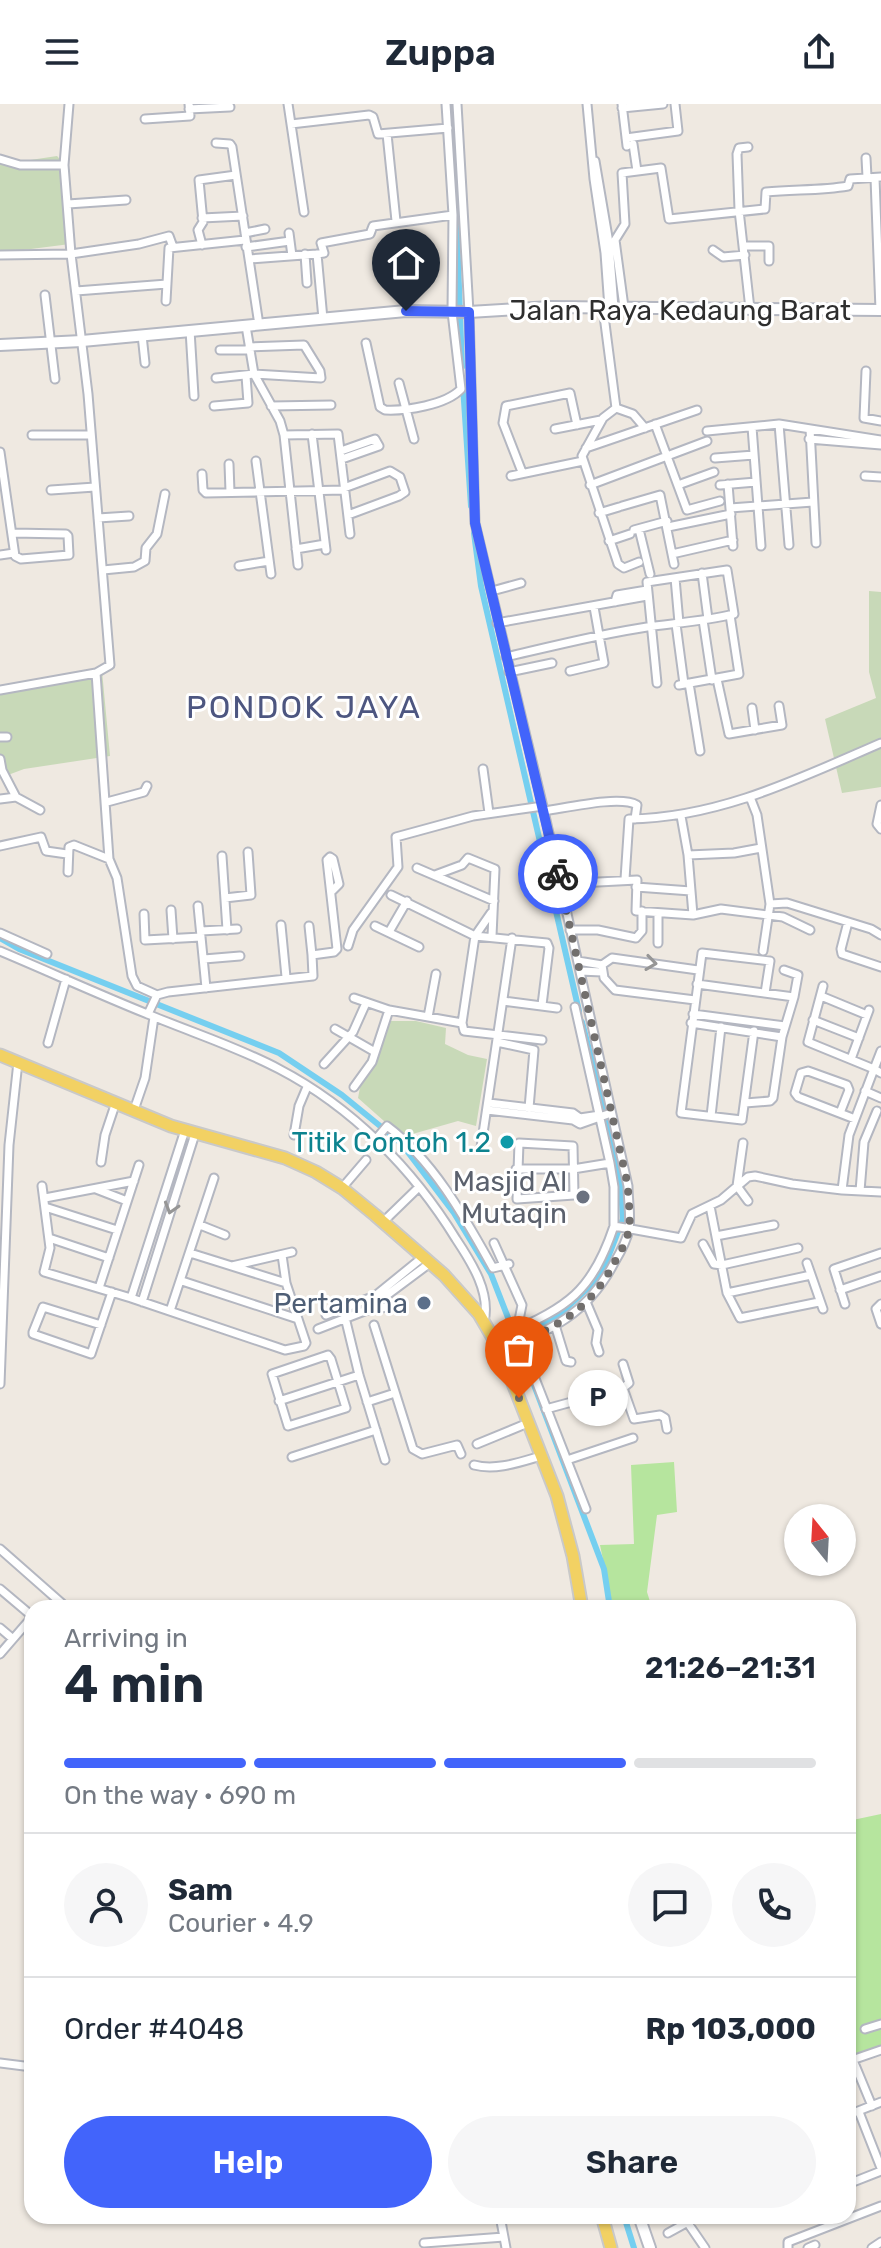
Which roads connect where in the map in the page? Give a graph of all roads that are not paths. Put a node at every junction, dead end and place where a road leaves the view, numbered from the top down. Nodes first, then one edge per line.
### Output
1 (69, 104) edge
2 (288, 104) edge
3 (446, 104) edge
4 (457, 104) edge
5 (587, 104) edge
6 (663, 104) edge
7 (675, 104) edge
8 (622, 106) edge
9 (189, 107) edge
10 (230, 107) dead end
11 (145, 119) dead end
12 (291, 124) junction
13 (448, 128) junction
14 (387, 134) junction
15 (216, 143) dead end
16 (629, 143) junction
17 (748, 147) dead end
18 (866, 158) dead end
19 (0, 159) edge
20 (64, 165) junction
21 (637, 171) junction
22 (236, 175) junction
23 (875, 177) edge
24 (126, 200) dead end
25 (68, 204) junction
26 (739, 210) junction
27 (304, 212) dead end
28 (453, 215) junction
29 (243, 216) junction
30 (202, 218) junction
31 (396, 221) junction
32 (265, 229) dead end
33 (245, 240) junction
34 (202, 245) junction
35 (173, 247) junction
36 (713, 250) dead end
37 (744, 250) junction
38 (71, 254) junction
39 (305, 254) junction
40 (317, 254) junction
41 (0, 255) edge
42 (292, 256) junction
43 (249, 259) junction
44 (769, 261) dead end
45 (307, 283) dead end
46 (167, 284) junction
47 (76, 291) junction
48 (45, 295) dead end
49 (166, 301) dead end
50 (612, 308) junction
51 (750, 309) junction
52 (880, 310) edge
53 (459, 311) junction
54 (323, 319) junction
55 (259, 325) junction
56 (246, 326) junction
57 (190, 330) junction
58 (142, 335) junction
59 (82, 341) junction
60 (50, 342) junction
61 (366, 343) dead end
62 (0, 345) edge
63 (249, 348) junction
64 (220, 350) dead end
65 (145, 363) dead end
66 (866, 371) dead end
67 (250, 375) junction
68 (216, 378) dead end
69 (55, 379) dead end
70 (399, 383) dead end
71 (194, 396) dead end
72 (331, 405) dead end
73 (214, 406) dead end
74 (271, 406) junction
75 (406, 408) junction
76 (616, 408) junction
77 (697, 410) dead end
78 (601, 420) junction
79 (881, 421) edge
80 (655, 424) junction
81 (779, 424) junction
82 (577, 425) junction
83 (752, 427) junction
84 (645, 428) junction
85 (555, 429) dead end
86 (810, 429) junction
87 (707, 431) dead end
88 (312, 434) junction
89 (32, 435) dead end
90 (91, 435) junction
91 (284, 435) junction
92 (414, 439) dead end
93 (809, 439) junction
94 (707, 441) dead end
95 (881, 442) edge
96 (586, 448) junction
97 (0, 452) edge
98 (754, 455) junction
99 (668, 457) junction
100 (715, 458) dead end
101 (256, 461) dead end
102 (583, 461) junction
103 (229, 464) dead end
104 (522, 472) junction
105 (714, 472) dead end
106 (202, 474) dead end
107 (511, 476) dead end
108 (865, 476) dead end
109 (881, 477) edge
110 (756, 482) junction
111 (590, 485) junction
112 (678, 485) junction
113 (95, 487) junction
114 (344, 489) junction
115 (51, 490) dead end
116 (260, 491) junction
117 (288, 491) junction
118 (317, 491) junction
119 (230, 492) junction
120 (165, 494) dead end
121 (720, 501) dead end
122 (813, 502) junction
123 (786, 504) junction
124 (758, 506) junction
125 (730, 511) junction
126 (599, 513) junction
127 (348, 515) junction
128 (129, 516) dead end
129 (98, 518) junction
130 (668, 524) junction
131 (634, 531) junction
132 (13, 533) junction
133 (350, 534) dead end
134 (609, 541) junction
135 (816, 543) dead end
136 (789, 545) dead end
137 (761, 546) dead end
138 (296, 549) junction
139 (14, 553) junction
140 (672, 554) junction
141 (0, 555) edge
142 (269, 561) junction
143 (639, 562) dead end
144 (674, 564) dead end
145 (298, 565) dead end
146 (239, 566) dead end
147 (103, 570) junction
148 (702, 573) junction
149 (271, 574) dead end
150 (650, 574) dead end
151 (675, 578) junction
152 (521, 583) dead end
153 (492, 591) junction
154 (647, 593) junction
155 (594, 607) junction
156 (730, 615) junction
157 (706, 619) junction
158 (497, 623) junction
159 (678, 624) junction
160 (650, 627) junction
161 (599, 635) junction
162 (506, 657) junction
163 (552, 663) dead end
164 (570, 671) dead end
165 (509, 672) junction
166 (96, 673) junction
167 (715, 679) junction
168 (657, 683) dead end
169 (684, 684) junction
170 (0, 690) edge
171 (779, 706) dead end
172 (752, 708) dead end
173 (755, 730) junction
174 (881, 743) edge
175 (700, 751) dead end
176 (0, 759) edge
177 (483, 769) dead end
178 (1, 770) edge
179 (147, 786) dead end
180 (16, 797) junction
181 (750, 797) junction
182 (0, 799) edge
183 (107, 802) junction
184 (881, 805) edge
185 (542, 808) junction
186 (40, 810) dead end
187 (489, 813) junction
188 (681, 816) junction
189 (635, 819) junction
190 (881, 829) edge
191 (0, 846) edge
192 (761, 848) junction
193 (248, 852) dead end
194 (67, 854) junction
195 (688, 855) junction
196 (222, 856) dead end
197 (109, 859) junction
198 (462, 865) junction
199 (417, 868) dead end
200 (68, 872) dead end
201 (435, 875) junction
202 (625, 879) junction
203 (455, 884) junction
204 (560, 884) junction
205 (636, 887) junction
206 (691, 891) junction
207 (331, 892) dead end
208 (391, 895) dead end
209 (225, 898) junction
210 (490, 900) junction
211 (407, 901) junction
212 (770, 904) junction
213 (198, 906) dead end
214 (171, 910) dead end
215 (642, 911) junction
216 (491, 913) junction
217 (144, 914) dead end
218 (658, 914) junction
219 (693, 915) junction
220 (770, 916) junction
221 (848, 922) junction
222 (281, 925) dead end
223 (309, 926) dead end
224 (375, 926) dead end
225 (237, 929) dead end
226 (227, 930) junction
227 (570, 930) junction
228 (810, 930) dead end
229 (389, 932) junction
230 (0, 933) edge
231 (201, 934) junction
232 (881, 935) edge
233 (475, 936) junction
234 (492, 936) junction
235 (512, 938) junction
236 (173, 939) junction
237 (658, 943) dead end
238 (348, 946) dead end
239 (419, 947) dead end
240 (0, 951) edge
241 (763, 951) dead end
242 (47, 954) dead end
243 (312, 955) junction
244 (240, 956) dead end
245 (204, 959) junction
246 (578, 961) junction
247 (881, 967) edge
248 (602, 968) junction
249 (698, 970) junction
250 (784, 970) dead end
251 (580, 971) junction
252 (436, 974) dead end
253 (286, 977) junction
254 (66, 979) junction
255 (697, 984) junction
256 (823, 986) dead end
257 (206, 988) junction
258 (765, 993) junction
259 (821, 996) junction
260 (794, 997) junction
261 (155, 998) junction
262 (354, 998) dead end
263 (695, 1000) junction
264 (503, 1001) junction
265 (366, 1003) junction
266 (542, 1005) junction
267 (575, 1007) dead end
268 (557, 1008) dead end
269 (389, 1010) junction
270 (151, 1014) junction
271 (693, 1014) junction
272 (428, 1017) junction
273 (813, 1020) junction
274 (462, 1023) junction
275 (691, 1023) junction
276 (785, 1026) junction
277 (721, 1027) junction
278 (335, 1029) dead end
279 (754, 1031) junction
280 (349, 1037) junction
281 (782, 1037) junction
282 (497, 1038) junction
283 (859, 1038) junction
284 (542, 1040) dead end
285 (48, 1043) dead end
286 (881, 1051) edge
287 (375, 1052) junction
288 (0, 1055) edge
289 (851, 1059) junction
290 (18, 1062) junction
291 (324, 1064) dead end
292 (878, 1071) edge
293 (307, 1087) junction
294 (354, 1087) dead end
295 (865, 1091) junction
296 (881, 1098) edge
297 (116, 1102) junction
298 (745, 1103) junction
299 (488, 1107) junction
300 (529, 1108) junction
301 (134, 1110) junction
302 (877, 1111) dead end
303 (840, 1113) junction
304 (603, 1115) junction
305 (711, 1116) junction
306 (573, 1117) junction
307 (855, 1119) junction
308 (190, 1132) junction
309 (294, 1135) dead end
310 (377, 1137) junction
311 (743, 1143) dead end
312 (481, 1147) dead end
313 (366, 1160) dead end
314 (101, 1162) dead end
315 (610, 1163) junction
316 (139, 1165) dead end
317 (516, 1169) junction
318 (573, 1169) junction
319 (214, 1178) dead end
320 (134, 1181) junction
321 (42, 1186) dead end
322 (737, 1186) junction
323 (419, 1187) junction
324 (342, 1188) junction
325 (96, 1189) junction
326 (842, 1190) junction
327 (860, 1191) junction
328 (881, 1192) edge
329 (127, 1201) junction
330 (748, 1201) dead end
331 (45, 1202) junction
332 (710, 1206) junction
333 (383, 1222) junction
334 (200, 1225) junction
335 (774, 1225) dead end
336 (622, 1228) junction
337 (117, 1230) junction
338 (225, 1235) dead end
339 (716, 1236) junction
340 (49, 1238) junction
341 (494, 1243) dead end
342 (703, 1244) dead end
343 (798, 1248) dead end
344 (292, 1252) dead end
345 (190, 1253) junction
346 (881, 1253) edge
347 (282, 1255) junction
348 (109, 1258) junction
349 (426, 1260) junction
350 (807, 1263) dead end
351 (506, 1265) junction
352 (722, 1265) junction
353 (230, 1267) junction
354 (811, 1275) junction
355 (881, 1276) edge
356 (182, 1281) junction
357 (286, 1283) junction
358 (99, 1288) junction
359 (840, 1290) junction
360 (112, 1292) junction
361 (727, 1293) junction
362 (131, 1298) junction
363 (376, 1299) junction
364 (142, 1302) junction
365 (322, 1304) dead end
366 (587, 1304) junction
367 (845, 1304) dead end
368 (881, 1304) edge
369 (398, 1305) dead end
370 (343, 1309) junction
371 (367, 1310) junction
372 (170, 1311) junction
373 (326, 1315) junction
374 (298, 1319) junction
375 (344, 1320) junction
376 (484, 1322) junction
377 (881, 1324) edge
378 (101, 1325) junction
379 (329, 1325) junction
380 (374, 1325) dead end
381 (555, 1325) junction
382 (318, 1329) dead end
383 (519, 1337) junction
384 (500, 1344) junction
385 (599, 1352) dead end
386 (571, 1362) dead end
387 (623, 1364) dead end
388 (359, 1375) junction
389 (339, 1382) junction
390 (0, 1384) edge
391 (623, 1388) junction
392 (395, 1393) junction
393 (279, 1401) junction
394 (367, 1402) junction
395 (546, 1409) junction
396 (528, 1423) junction
397 (667, 1429) dead end
398 (376, 1430) junction
399 (633, 1438) dead end
400 (477, 1444) dead end
401 (461, 1454) dead end
402 (541, 1456) junction
403 (292, 1457) dead end
404 (385, 1460) dead end
405 (567, 1460) junction
406 (474, 1465) dead end
407 (586, 1509) dead end
408 (0, 1549) edge
409 (0, 1589) edge
410 (58, 1600) edge
411 (580, 1600) edge
412 (24, 1609) edge
413 (24, 1626) edge
414 (0, 1628) edge
415 (13, 1639) junction
416 (0, 1654) edge
417 (881, 2024) edge
418 (865, 2029) dead end
419 (881, 2050) edge
420 (856, 2059) edge
421 (0, 2063) edge
422 (24, 2066) edge
423 (856, 2069) edge
424 (881, 2102) edge
425 (872, 2106) junction
426 (859, 2112) junction
427 (856, 2113) edge
428 (881, 2170) edge
429 (856, 2181) edge
430 (881, 2206) edge
431 (856, 2216) edge
432 (502, 2224) edge
433 (604, 2224) edge
434 (642, 2224) edge
435 (679, 2224) edge
436 (688, 2224) edge
437 (834, 2224) edge
438 (668, 2233) dead end
439 (504, 2237) junction
440 (881, 2242) edge
441 (424, 2243) dead end
442 (506, 2248) edge
443 (611, 2248) edge
444 (650, 2248) edge
445 (705, 2248) edge
446 (788, 2248) edge
447 (872, 2248) edge

1 - 20 street
2 - 12 street
3 - 13 street
4 - 53 street
5 - 50 street
6 - 8 street
7 - 16 street
8 - 16 street
9 - 10 street
9 - 11 street
12 - 14 street
12 - 27 street
13 - 14 street
13 - 28 street
14 - 31 street
15 - 22 street
16 - 21 street
17 - 26 street
18 - 23 street
19 - 20 street
20 - 25 street
21 - 26 street
21 - 50 street
22 - 29 street
22 - 30 street
23 - 26 street
23 - 52 street
24 - 25 street
25 - 38 street
26 - 37 street
28 - 31 street
28 - 53 street
29 - 30 street
29 - 33 street
30 - 34 street
31 - 40 street
32 - 33 street
33 - 34 street
33 - 42 street
33 - 43 street
34 - 35 street
35 - 38 street
35 - 46 street
36 - 37 street
37 - 44 street
37 - 51 street
38 - 41 street
38 - 47 street
39 - 40 street
39 - 42 street
39 - 45 street
40 - 54 street
42 - 43 street
43 - 55 street
46 - 47 street
46 - 49 street
47 - 59 street
48 - 60 street
50 - 51 street, Jalan Raya Kedaung Barat
50 - 53 street, Jalan Raya Kedaung Barat
50 - 76 street
51 - 52 street, Jalan Raya Kedaung Barat
53 - 54 street, Jalan Raya Kedaung Barat
53 - 75 street
53 - 153 street
54 - 55 street, Jalan Raya Kedaung Barat
55 - 56 street, Jalan Raya Kedaung Barat
56 - 57 street, Jalan Raya Kedaung Barat
56 - 63 street
57 - 58 street, Jalan Raya Kedaung Barat
57 - 71 street
58 - 59 street, Jalan Raya Kedaung Barat
58 - 65 street
59 - 60 street, Jalan Raya Kedaung Barat
59 - 90 street
60 - 62 street, Jalan Raya Kedaung Barat
60 - 69 street
61 - 75 street
63 - 64 street
63 - 67 street
63 - 67 street
66 - 79 street
67 - 68 street
67 - 73 street
67 - 74 street
70 - 75 street
72 - 74 street
74 - 91 street
75 - 92 street
76 - 78 street
76 - 84 street
77 - 80 street
78 - 82 street
78 - 96 street
80 - 84 street
80 - 99 street
81 - 83 street
81 - 86 street
81 - 123 street
82 - 85 street
82 - 104 street
83 - 87 street
83 - 98 street
84 - 96 street
86 - 93 street
86 - 95 street
88 - 91 street
88 - 114 street
88 - 118 street
89 - 90 street
90 - 113 street
91 - 117 street
93 - 95 street
93 - 122 street
94 - 99 street
96 - 102 street
97 - 132 street
98 - 100 street
98 - 110 street
99 - 111 street
99 - 112 street
101 - 116 street
102 - 104 street
102 - 111 street
103 - 119 street
104 - 107 street
105 - 112 street
106 - 119 street
108 - 109 street
110 - 124 street
110 - 125 street
111 - 126 street
112 - 121 street
113 - 115 street
113 - 129 street
114 - 118 street
114 - 127 street
114 - 127 street
116 - 117 street
116 - 119 street
116 - 142 street
117 - 118 street
117 - 138 street
118 - 138 street
120 - 147 street
122 - 123 street
122 - 135 street
123 - 124 street
123 - 136 street
124 - 125 street
124 - 137 street
125 - 130 street
125 - 140 street
126 - 130 street
126 - 134 street
127 - 133 street
128 - 129 street
129 - 147 street
130 - 131 street
130 - 140 street
131 - 134 street
131 - 150 street
132 - 139 street
132 - 139 street
134 - 143 street
138 - 145 street
139 - 141 street
140 - 144 street
142 - 146 street
142 - 149 street
147 - 166 street
148 - 151 street
148 - 156 street
148 - 157 street
151 - 154 street
151 - 159 street
152 - 153 street
153 - 158 street
154 - 155 street
154 - 160 street
155 - 158 street
155 - 161 street
156 - 157 street
156 - 167 street
157 - 159 street
157 - 167 street
158 - 162 street
159 - 160 street
159 - 169 street
160 - 161 street
160 - 168 street
161 - 162 street
161 - 164 street
162 - 165 street
163 - 165 street
165 - 185 street
166 - 170 street
166 - 183 street
167 - 169 street
167 - 173 street
169 - 175 street
171 - 173 street
172 - 173 street
174 - 181 street
176 - 178 street
177 - 187 street
178 - 180 street
179 - 183 street
180 - 182 street
180 - 186 street
181 - 188 street
181 - 192 street
183 - 197 street
184 - 190 street
185 - 187 street
185 - 189 street
185 - 204 street
187 - 238 street
188 - 189 street
188 - 195 street
189 - 202 street
191 - 194 street
192 - 195 street
192 - 212 street
193 - 209 street
194 - 197 street
194 - 200 street
195 - 206 street
196 - 209 street
197 - 261 street
198 - 201 street
198 - 203 street
198 - 210 street
199 - 201 street
201 - 203 street
202 - 204 street
202 - 205 street
203 - 210 street
204 - 227 street
205 - 206 street
205 - 215 street
206 - 219 street
207 - 243 street
208 - 211 street
209 - 226 street
210 - 216 street
211 - 229 street
211 - 233 street
212 - 220 street
212 - 221 street
213 - 231 street
214 - 236 street
215 - 218 street
215 - 227 street
216 - 233 street
216 - 234 street
217 - 236 street
218 - 219 street
218 - 237 street
219 - 220 street
220 - 228 street
220 - 241 street
221 - 232 street
221 - 247 street
222 - 253 street
223 - 243 street
224 - 229 street
225 - 226 street
226 - 231 street
227 - 246 street
229 - 239 street
230 - 242 street
231 - 236 street
231 - 245 street
233 - 234 street
233 - 274 street
234 - 235 street
235 - 264 street
235 - 266 street
240 - 254 street
243 - 253 street
244 - 245 street
245 - 257 street
246 - 248 street
246 - 251 street
248 -> 249 street
248 - 251 street
248 - 263 street
249 - 255 street
249 - 258 street
250 - 260 street
251 - 304 street
252 - 272 street
253 - 257 street
254 - 270 street
254 - 285 street
255 - 258 street
255 - 263 street
256 - 259 street
257 - 261 street
258 - 260 street
259 - 273 street
259 - 283 street
260 - 276 street
261 - 270 street
262 - 265 street
263 - 271 street
264 - 266 street
264 - 282 street
265 - 269 street
265 - 280 street
266 - 268 street
267 - 304 street
269 - 272 street
269 - 287 street
270 - 293 street
270 - 301 street
271 - 275 street
271 - 276 street
272 - 274 street
273 - 283 street
273 - 289 street
274 - 282 street
275 - 277 street
275 - 305 street
276 - 281 street
277 - 279 street
277 - 305 street
278 - 280 street
279 - 281 street
279 - 298 street
280 - 287 street
280 - 291 street
281 - 298 street
282 - 284 street
282 - 299 street
282 - 300 street
283 - 289 street
286 - 292 street
287 - 294 street
288 - 290 main road
289 - 292 street
290 - 297 main road
290 - 390 street
292 - 295 street
293 - 309 street
293 - 310 street
295 - 296 street
295 - 307 street
297 - 301 main road
297 - 314 street
298 - 305 street
299 - 300 street
299 - 306 street
299 - 312 street
300 - 306 street
301 - 308 main road
302 - 327 street
303 - 303 street
303 - 307 street
304 - 306 street
304 - 315 street
304 - 336 street
307 - 326 street
308 - 324 main road
308 - 362 street
308 -> 364 street
310 - 323 street
310 - 351 street
311 - 322 street
313 - 324 street
315 - 318 street
315 - 336 street
316 - 320 street
317 - 318 street
317 - 318 street
317 - 318 street
319 - 334 street
320 - 325 street
320 - 329 street
321 - 331 street
322 - 326 street
322 - 330 street
322 - 332 street
323 - 333 street
323 - 376 street
324 - 333 main road
325 - 329 street
325 - 331 street
326 - 327 street
327 - 328 street
329 - 337 street
331 - 337 street
331 - 340 street
332 - 336 street
332 - 339 street
333 - 349 main road
334 - 338 street
334 - 345 street
335 - 339 street
336 - 366 street
336 - 383 street
337 - 348 street
339 - 352 street
340 - 348 street
340 - 358 street
341 - 351 street
342 - 352 street
343 - 352 street
344 - 347 street
345 - 353 street
345 - 356 street
346 - 359 street
347 - 353 street
347 - 357 street
348 - 358 street
349 - 363 street
349 - 376 main road
350 - 354 street
351 - 383 street
352 - 361 street
353 - 357 street
354 - 361 street
354 - 361 street
355 - 359 street
356 - 372 street
356 - 374 street
357 - 374 street
358 - 360 street
359 - 367 street
360 - 362 street
360 - 378 street
362 - 364 street
363 - 370 street
363 - 371 street
364 - 372 street
365 - 373 street
366 - 381 street
366 - 385 street
368 - 377 street
369 - 371 street
370 - 373 street
370 - 375 street
371 - 375 street
372 - 374 street
373 - 379 street
375 - 379 street
375 - 388 street
376 - 384 main road
378 - 378 street
379 - 382 street
380 - 392 street
381 - 383 street
381 - 386 street
383 - 384 street
383 - 384 street
383 - 395 street
384 - 396 main road
387 - 391 street
388 - 389 street
388 - 394 street
389 - 393 street
389 - 393 street
389 - 393 street
391 - 395 street
391 - 397 street
392 - 394 street
392 - 401 street
394 - 398 street
395 - 405 street
396 - 400 street
396 - 402 main road
398 - 403 street
398 - 404 street
399 - 405 street
402 - 406 street
402 - 411 main road
405 - 407 street
408 - 410 street
409 - 412 street
413 - 415 street
414 - 415 street
415 - 416 street
417 - 418 street
419 - 420 street
421 - 422 street
423 - 425 street
424 - 425 street
425 - 426 street
426 - 427 street
426 - 428 street
428 - 429 street
430 - 431 street
432 - 439 street
433 - 443 main road
434 - 444 street
435 - 438 street
436 - 445 street
437 - 446 street
439 - 441 street
439 - 442 street
440 - 447 street

